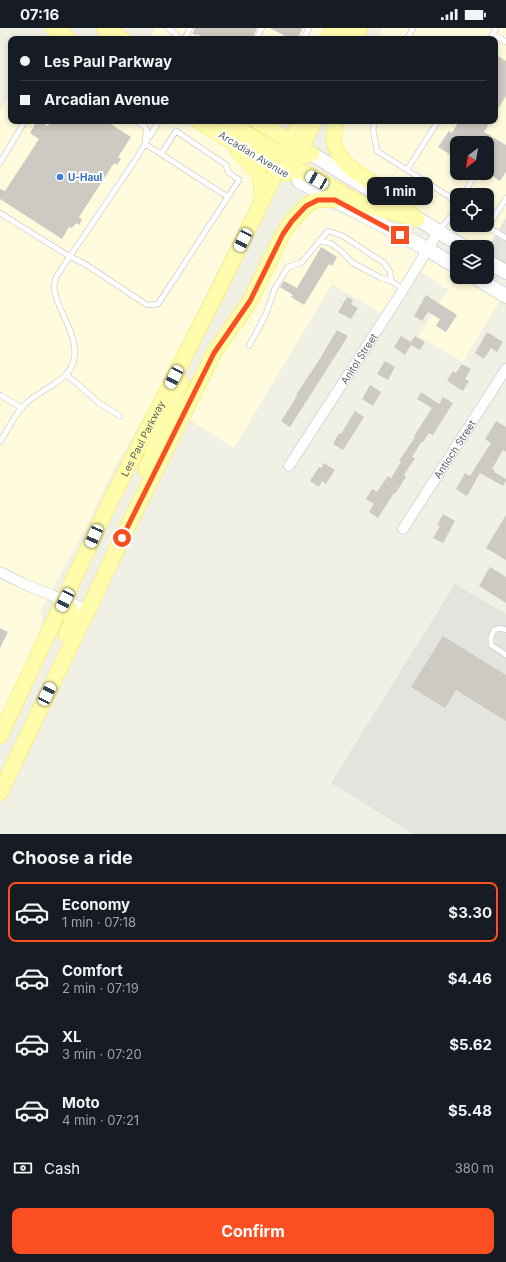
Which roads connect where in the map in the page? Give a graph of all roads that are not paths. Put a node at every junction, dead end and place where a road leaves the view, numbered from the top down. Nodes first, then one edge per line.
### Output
1 (53, 28) edge
2 (104, 28) edge
3 (168, 28) edge
4 (65, 36) edge
5 (117, 36) edge
6 (177, 36) edge
7 (23, 124) edge
8 (141, 124) edge
9 (157, 124) edge
10 (203, 124) edge
11 (231, 124) edge
12 (260, 124) edge
13 (300, 124) edge
14 (313, 124) edge
15 (335, 124) edge
16 (375, 124) edge
17 (436, 124) edge
18 (224, 137) junction
19 (145, 144) junction
20 (161, 154) junction
21 (294, 162) junction
22 (0, 163) edge
23 (407, 170) junction
24 (228, 197) junction
25 (450, 197) edge
26 (506, 198) edge
27 (262, 200) junction
28 (335, 200) junction
29 (0, 213) edge
30 (359, 213) junction
31 (494, 215) edge
32 (450, 217) edge
33 (417, 219) junction
34 (494, 231) edge
35 (438, 232) junction
36 (506, 238) edge
37 (452, 240) edge
38 (319, 241) junction
39 (427, 249) junction
40 (69, 256) junction
41 (450, 263) edge
42 (494, 265) edge
43 (506, 272) edge
44 (391, 281) junction
45 (486, 284) edge
46 (404, 289) junction
47 (217, 293) junction
48 (506, 296) edge
49 (249, 346) dead end
50 (506, 369) edge
51 (67, 375) junction
52 (0, 395) edge
53 (22, 408) junction
54 (120, 416) dead end
55 (0, 442) edge
56 (289, 466) dead end
57 (129, 524) junction
58 (403, 529) dead end
59 (0, 572) edge
60 (65, 600) junction
61 (88, 610) junction
62 (506, 630) edge
63 (506, 655) edge
64 (0, 736) edge
65 (0, 785) edge
66 (0, 793) edge

1 - 4 main road
2 - 5 main road
3 - 6 lane
7 - 22 lane
8 - 19 lane
9 - 19 lane
10 - 18 main road, Arcadian Avenue
11 - 21 main road
12 - 21 main road, Arcadian Avenue
13 - 21 main road, Les Paul Parkway
14 - 21 main road
15 - 33 main road
16 - 23 lane
17 - 23 lane
18 - 21 main road, Arcadian Avenue
18 - 27 main road
19 - 20 lane
19 - 40 lane
20 - 24 lane
20 - 24 lane
21 - 27 main road, Les Paul Parkway
21 - 28 main road, Arcadian Avenue
21 - 33 main road, Arcadian Avenue
21 - 33 main road
23 - 25 lane
24 - 40 lane
26 - 31 lane
27 - 47 main road, Les Paul Parkway
28 - 30 main road, Arcadian Avenue
28 - 57 main road
29 - 40 lane
30 - 35 main road
30 - 39 main road, Arcadian Avenue
32 - 35 lane
33 - 35 main road, Arcadian Avenue
34 - 36 lane
35 - 37 main road, Arcadian Avenue
35 - 39 street, Anitol Street
38 - 44 lane
38 - 44 lane
38 - 49 lane
39 - 41 main road, Arcadian Avenue
39 - 46 street, Anitol Street
40 - 51 lane
42 - 43 main road
44 - 46 lane
45 - 48 main road
46 - 56 street, Anitol Street
47 - 57 main road
47 - 60 main road, Les Paul Parkway
50 - 58 street, Antioch Street
51 - 53 lane
51 - 54 lane
52 - 53 lane
53 - 55 lane
57 - 61 main road
59 - 60 street
60 - 61 street
60 - 64 main road, Les Paul Parkway
60 - 65 main road
61 - 66 main road
62 - 63 lane

